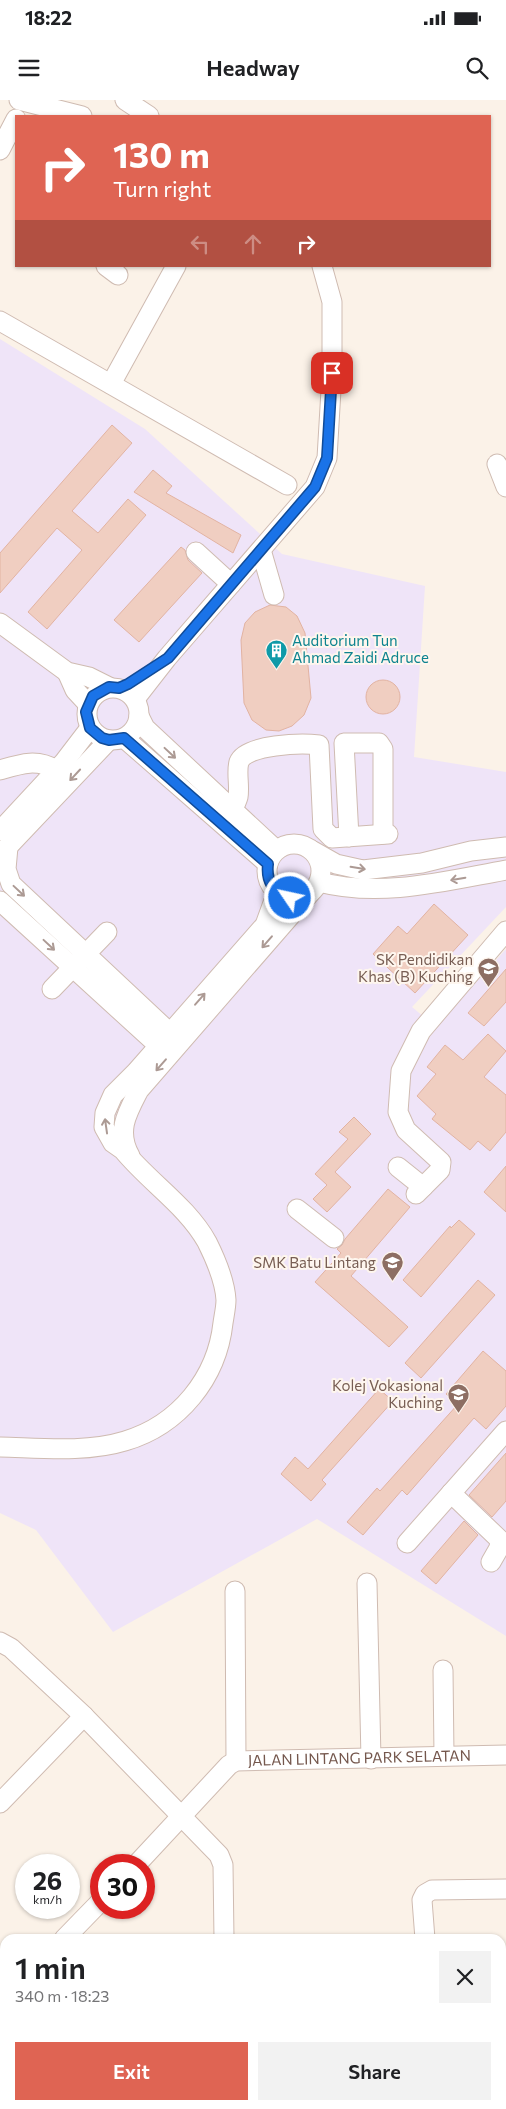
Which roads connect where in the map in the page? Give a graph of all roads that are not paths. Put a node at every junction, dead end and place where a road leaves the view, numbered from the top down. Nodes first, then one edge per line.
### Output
1 (125, 100) edge
2 (29, 110) edge
3 (73, 115) edge
4 (148, 115) edge
5 (15, 127) edge
6 (2, 142) edge
7 (175, 267) edge
8 (322, 267) edge
9 (0, 321) edge
10 (111, 384) junction
11 (497, 464) dead end
12 (287, 485) dead end
13 (506, 487) edge
14 (265, 545) junction
15 (196, 552) dead end
16 (231, 584) junction
17 (274, 595) dead end
18 (0, 623) edge
19 (168, 658) junction
20 (67, 672) junction
21 (114, 688) junction
22 (88, 704) junction
23 (137, 707) junction
24 (90, 728) junction
25 (116, 739) junction
26 (344, 743) junction
27 (319, 745) junction
28 (0, 770) edge
29 (56, 770) junction
30 (232, 811) junction
31 (8, 812) edge
32 (349, 838) junction
33 (3, 844) edge
34 (506, 847) edge
35 (314, 851) junction
36 (272, 857) junction
37 (506, 870) edge
38 (315, 887) junction
39 (277, 892) junction
40 (0, 900) edge
41 (506, 931) edge
42 (107, 932) dead end
43 (80, 961) junction
44 (52, 989) dead end
45 (164, 1040) junction
46 (134, 1163) junction
47 (398, 1167) dead end
48 (297, 1209) dead end
49 (334, 1238) dead end
50 (506, 1431) edge
51 (0, 1448) edge
52 (451, 1493) junction
53 (407, 1543) dead end
54 (491, 1562) dead end
55 (367, 1583) dead end
56 (235, 1591) dead end
57 (0, 1642) edge
58 (443, 1670) dead end
59 (84, 1716) junction
60 (506, 1755) edge
61 (444, 1756) junction
62 (371, 1759) junction
63 (236, 1761) junction
64 (0, 1803) edge
65 (182, 1818) junction
66 (147, 1854) edge
67 (506, 1889) edge
68 (90, 1912) edge
69 (69, 1934) edge
70 (224, 1934) edge
71 (425, 1934) edge

1 - 4 street
2 - 3 street
5 - 6 street
7 - 10 street
8 - 14 street
9 - 10 street
10 - 12 street
11 - 13 street
14 - 16 street
14 - 17 street
15 - 16 street
16 - 19 street
18 - 20 street
19 - 21 street
19 - 23 street
20 - 21 street
20 - 22 street
21 - 22 street
21 - 23 street
22 - 24 street
23 - 25 street
23 -> 30 street
24 - 25 street
24 - 29 street
25 -> 33 street
25 - 36 street
26 - 27 street
26 - 32 street
26 - 32 street
27 - 30 street
27 - 32 street
28 - 29 street
29 - 31 street
30 - 36 street
31 - 33 street
33 -> 43 street
35 -> 34 street
35 - 36 street
35 - 38 street
36 - 39 street
37 -> 38 street
38 - 39 street
38 -> 46 street
45 -> 39 street
40 -> 43 street
41 - 47 street
42 - 43 street
43 - 44 street
43 - 45 street
46 -> 45 street
46 - 51 street
48 - 49 street
50 - 52 street
52 - 53 street
52 - 54 street
55 - 62 street
56 - 63 street
57 - 59 street
58 - 61 street
59 - 64 street
59 - 65 street
60 - 61 street, JALAN LINTANG PARK SELATAN
61 - 62 street, JALAN LINTANG PARK SELATAN
62 - 63 street, JALAN LINTANG PARK SELATAN
63 - 65 street, JALAN LINTANG PARK SELATAN
65 - 66 street, JALAN LINTANG PARK SELATAN
65 - 70 street
67 - 71 street
68 - 69 street

